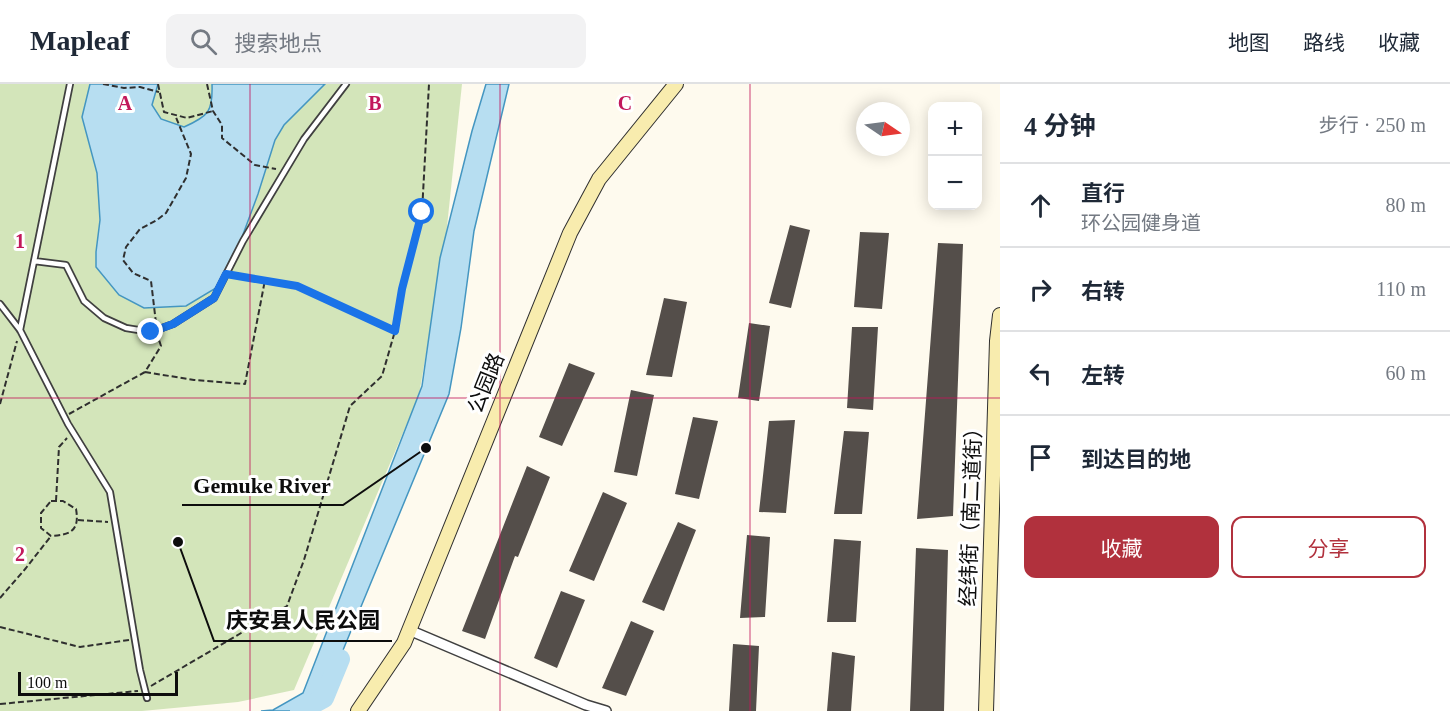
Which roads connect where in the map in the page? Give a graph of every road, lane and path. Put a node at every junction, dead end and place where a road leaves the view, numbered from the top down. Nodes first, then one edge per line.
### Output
1 (70, 84) edge
2 (103, 84) edge
3 (158, 84) edge
4 (207, 84) edge
5 (346, 84) edge
6 (429, 84) edge
7 (676, 84) edge
8 (159, 92) junction
9 (213, 111) junction
10 (175, 115) junction
11 (285, 171) junction
12 (34, 261) junction
13 (226, 274) junction
14 (265, 280) junction
15 (0, 304) edge
16 (1000, 315) edge
17 (20, 330) junction
18 (156, 330) junction
19 (395, 331) junction
20 (145, 372) junction
21 (0, 404) edge
22 (64, 416) junction
23 (73, 432) junction
24 (56, 501) junction
25 (78, 520) junction
26 (115, 522) junction
27 (51, 536) junction
28 (0, 598) edge
29 (0, 627) edge
30 (409, 630) junction
31 (135, 640) junction
32 (145, 690) junction
33 (147, 698) dead end
34 (0, 704) edge
35 (358, 711) edge
36 (606, 711) edge
37 (986, 711) edge

1 - 12 lane
2 - 8 path
3 - 8 path
4 - 9 path
5 - 11 lane
6 - 19 path
7 - 30 street, 公园路
8 - 10 path
9 - 10 path
9 - 11 path
10 - 18 path
11 - 13 lane
12 - 17 lane
12 - 18 lane
13 - 14 path
13 - 18 lane
14 - 19 path
14 - 20 path
15 - 17 lane
16 - 37 street, 经纬街（南二道街）
17 - 21 path
17 - 22 lane
18 - 20 path
19 - 32 path
20 - 22 path
22 - 23 lane
23 - 24 path
23 - 26 lane
24 - 25 path
24 - 27 path
25 - 26 path
25 - 27 path
26 - 31 lane
27 - 28 path
29 - 31 path
30 - 35 street, 公园路
30 - 36 street
31 - 32 lane
32 - 33 lane
32 - 34 path

